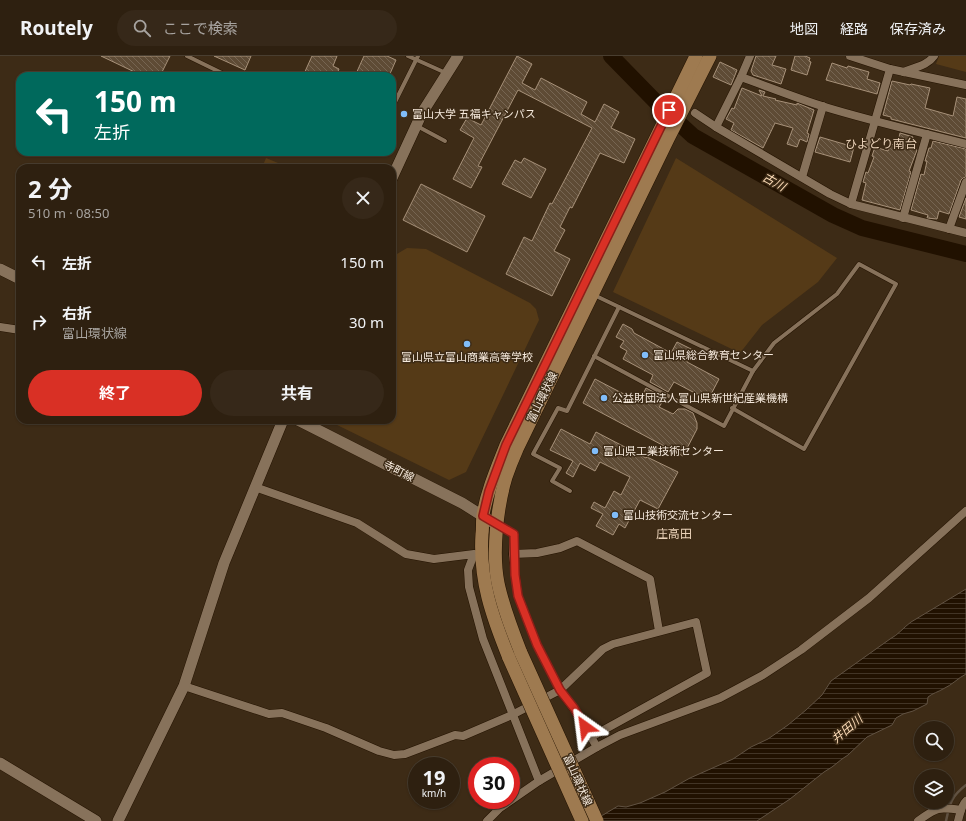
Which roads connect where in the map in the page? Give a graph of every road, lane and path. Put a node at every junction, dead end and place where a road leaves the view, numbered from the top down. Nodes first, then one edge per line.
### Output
1 (187, 56) edge
2 (200, 56) edge
3 (408, 56) edge
4 (458, 56) edge
5 (696, 56) edge
6 (710, 56) edge
7 (750, 56) edge
8 (851, 56) edge
9 (934, 56) edge
10 (417, 58) edge
11 (198, 61) junction
12 (890, 69) junction
13 (220, 72) edge
14 (904, 72) junction
15 (447, 73) junction
16 (741, 77) junction
17 (966, 85) edge
18 (396, 100) edge
19 (823, 106) junction
20 (684, 107) junction
21 (875, 121) junction
22 (417, 125) junction
23 (716, 127) junction
24 (664, 134) junction
25 (927, 134) junction
26 (445, 141) dead end
27 (966, 144) edge
28 (396, 170) edge
29 (802, 177) junction
30 (966, 182) edge
31 (851, 204) junction
32 (903, 218) junction
33 (950, 229) junction
34 (966, 233) edge
35 (0, 268) edge
36 (16, 277) edge
37 (592, 294) junction
38 (619, 307) junction
39 (0, 327) edge
40 (16, 329) edge
41 (594, 356) junction
42 (753, 371) junction
43 (732, 408) junction
44 (281, 424) edge
45 (306, 424) edge
46 (255, 487) junction
47 (570, 491) dead end
48 (966, 511) edge
49 (483, 516) junction
50 (498, 524) junction
51 (513, 554) junction
52 (659, 632) junction
53 (515, 656) junction
54 (184, 686) junction
55 (560, 690) junction
56 (512, 715) junction
57 (591, 736) junction
58 (597, 747) junction
59 (0, 763) edge
60 (539, 781) junction
61 (966, 801) edge
62 (961, 810) junction
63 (96, 821) edge
64 (118, 821) edge
65 (487, 821) edge
66 (582, 821) edge
67 (597, 821) edge
68 (918, 821) edge
69 (958, 821) edge

1 - 11 lane
2 - 11 lane
3 - 10 lane
4 - 15 street
5 - 20 main road, 富山環状線
6 - 20 main road, 富山環状線
7 - 16 street
8 - 12 street
9 - 14 street
10 - 15 lane
10 - 18 lane
11 - 13 lane
12 - 14 street
12 - 21 street
14 - 17 street
15 - 22 street
16 - 19 street
16 - 23 street
19 - 21 street
19 - 29 street
20 - 23 street
20 - 24 main road, 富山環状線
21 - 25 street
21 - 31 street
22 - 26 lane
22 - 28 street
23 - 29 street
24 - 37 main road, 富山環状線
24 - 49 main road, 富山環状線
25 - 27 street
25 - 32 street
29 - 31 street
30 - 33 street
31 - 32 street
32 - 33 street
33 - 34 street
35 - 36 street
37 - 38 lane
37 - 50 main road, 富山環状線
38 - 41 lane
38 - 42 lane
39 - 40 street
41 - 43 lane
41 - 47 lane
42 - 43 lane
42 - 43 lane
44 - 46 street
45 - 49 street, 寺町線
46 - 54 street
46 - 56 street
48 - 58 street
49 - 50 street, 寺町線
49 - 53 main road, 富山環状線
50 - 51 street
50 - 53 main road, 富山環状線
51 - 52 street
51 - 55 street
52 - 55 street
52 - 57 street
53 - 66 main road, 富山環状線, bridge
53 - 67 main road, 富山環状線, bridge
54 - 56 street
54 - 64 street
55 - 56 street
55 - 57 street
56 - 60 street
57 - 58 street
58 - 60 street
59 - 63 street
60 - 65 street
61 - 62 street
62 - 68 street
62 - 69 street

